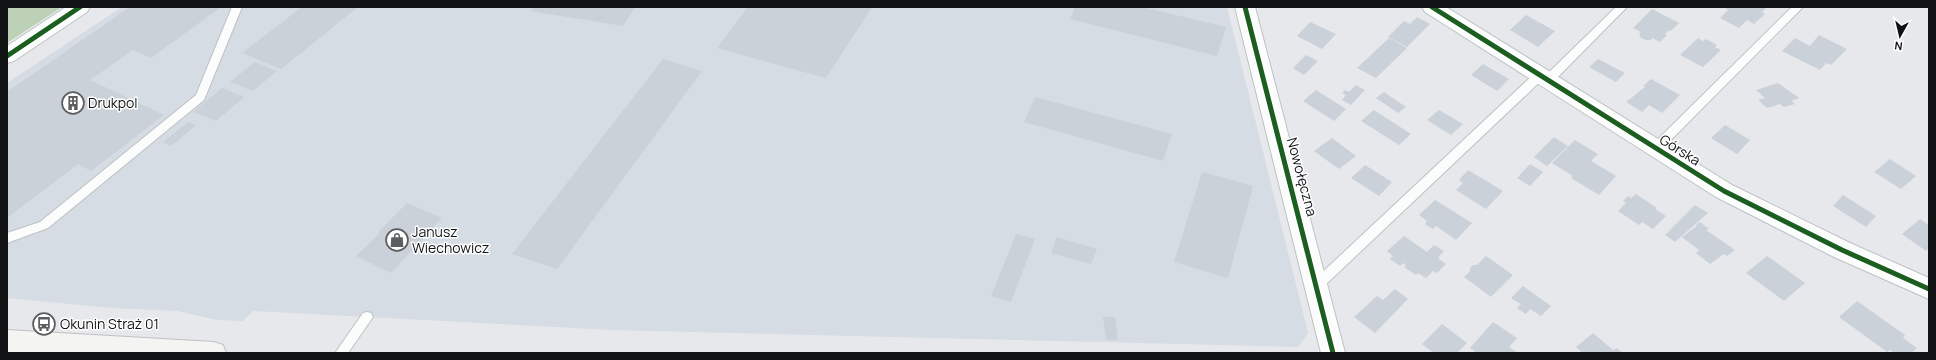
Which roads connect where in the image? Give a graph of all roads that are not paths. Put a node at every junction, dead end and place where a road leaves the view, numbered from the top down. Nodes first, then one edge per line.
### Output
1 (80, 7) edge
2 (237, 7) edge
3 (1245, 7) edge
4 (1432, 7) edge
5 (1622, 7) edge
6 (1798, 7) edge
7 (7, 56) edge
8 (1543, 79) junction
9 (1655, 148) junction
10 (7, 238) edge
11 (1318, 285) junction
12 (1929, 289) edge
13 (367, 317) dead end
14 (7, 341) edge
15 (162, 351) edge
16 (214, 353) edge
17 (341, 353) edge
18 (1333, 353) edge

1 - 7 street
2 - 10 lane
3 - 11 street, Nowołęczna
4 - 8 street, Górska
5 - 8 lane
6 - 9 lane
8 - 9 street, Górska
8 - 11 lane
9 - 12 street, Górska
11 - 18 street, Nowołęczna
13 - 17 lane
14 - 15 main road
15 - 16 main road

